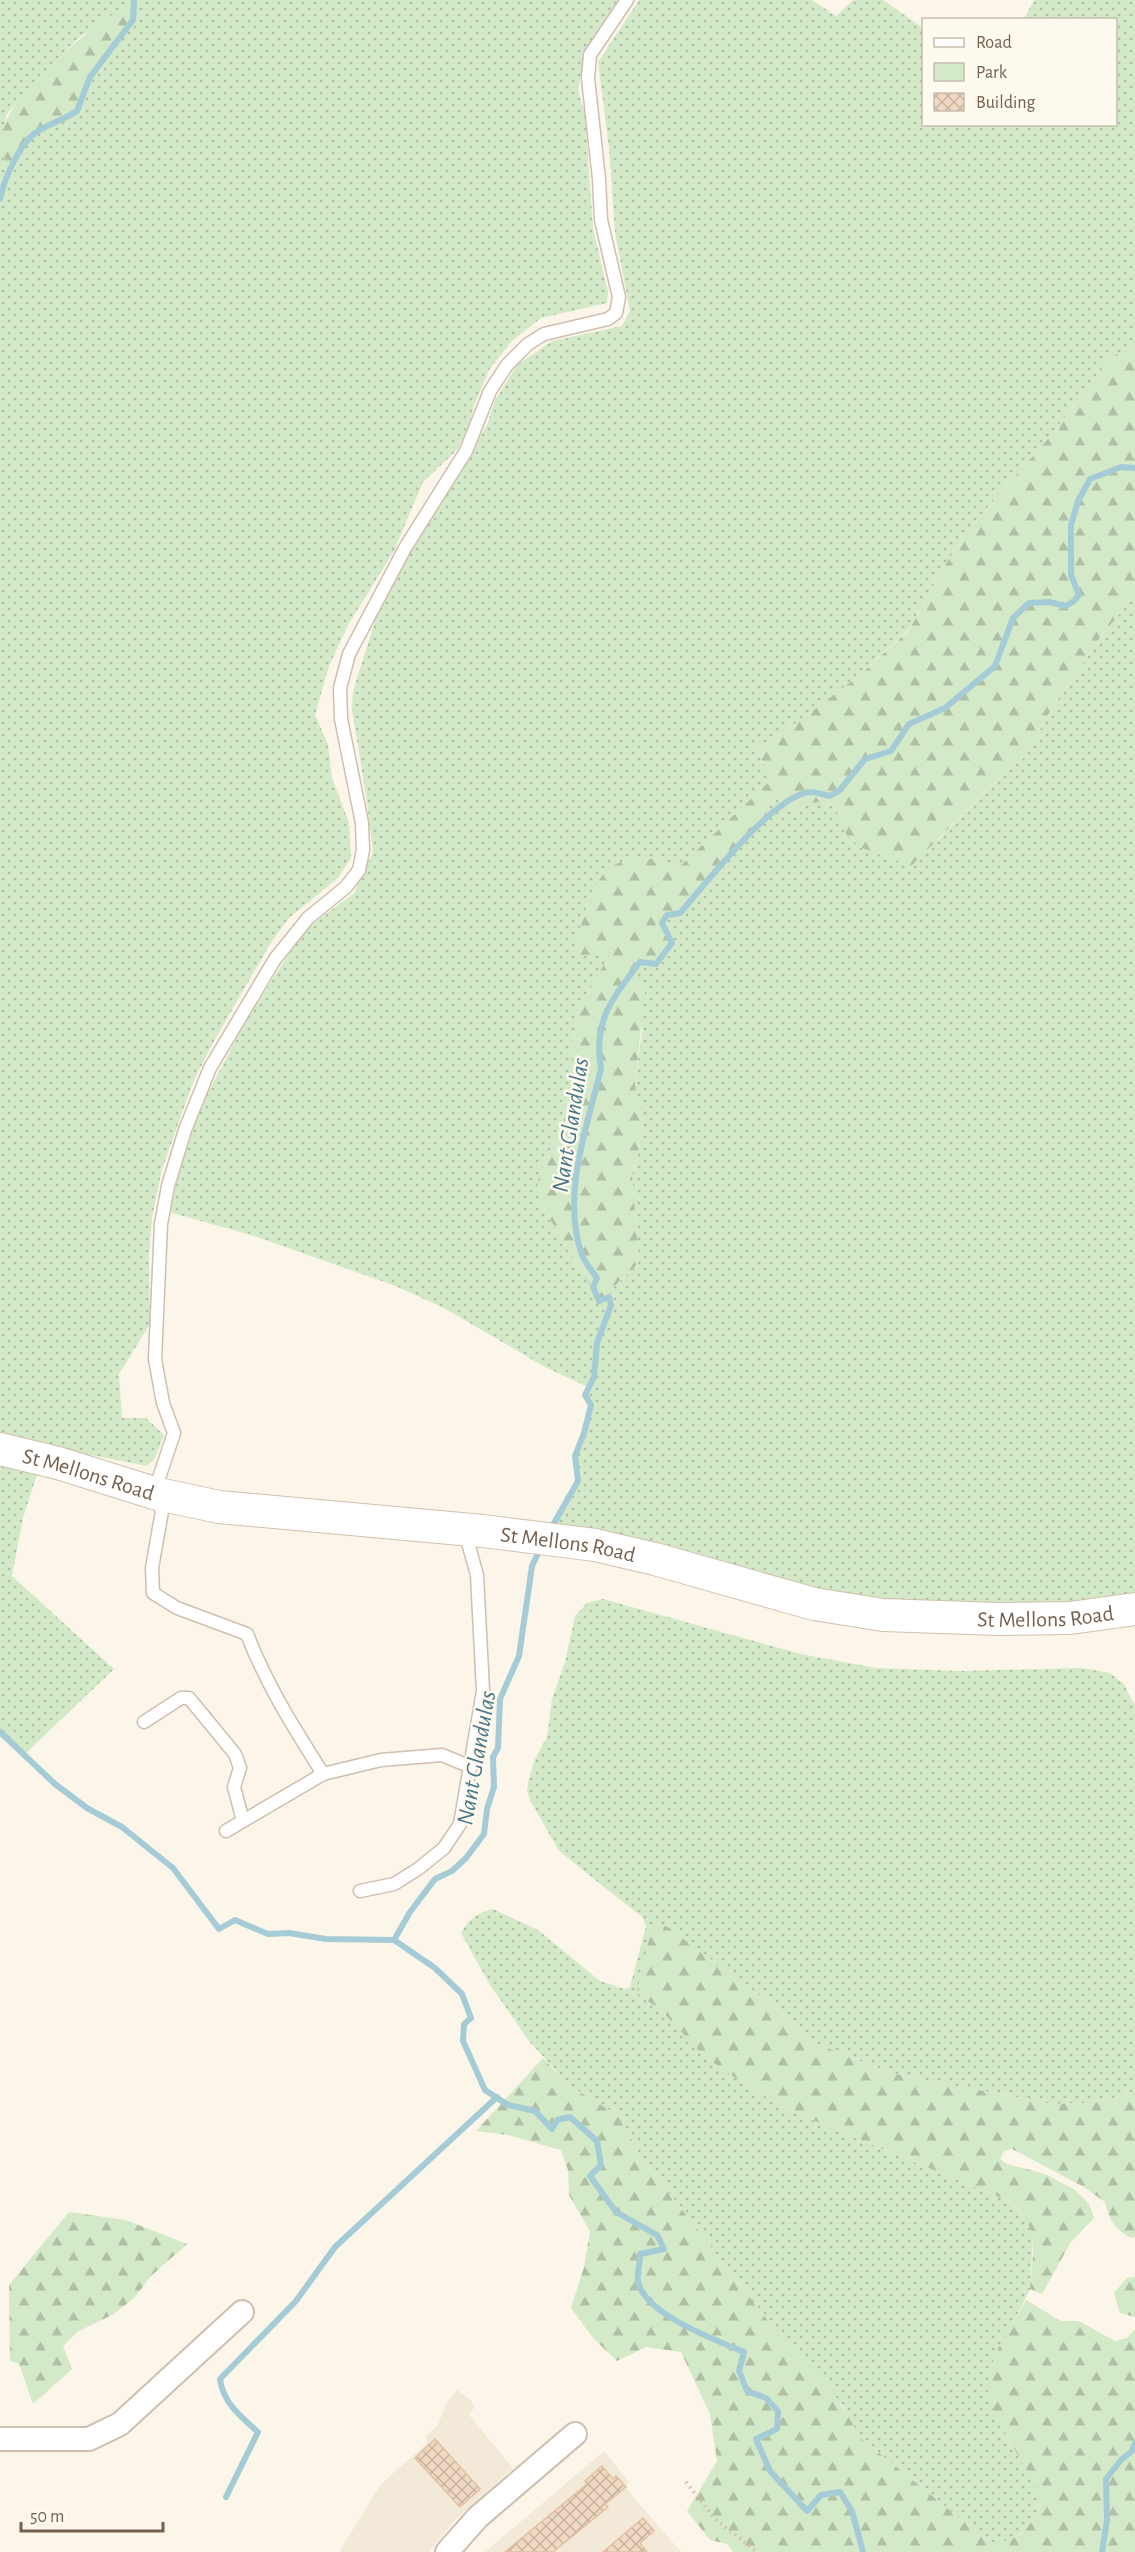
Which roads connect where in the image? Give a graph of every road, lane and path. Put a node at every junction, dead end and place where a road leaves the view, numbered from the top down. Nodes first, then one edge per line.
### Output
1 (627, 0) edge
2 (0, 1449) edge
3 (154, 1494) junction
4 (465, 1530) junction
5 (1135, 1609) edge
6 (144, 1722) dead end
7 (471, 1767) junction
8 (323, 1774) junction
9 (243, 1821) junction
10 (226, 1831) dead end
11 (360, 1891) dead end
12 (242, 2312) dead end
13 (575, 2434) dead end
14 (0, 2439) edge
15 (686, 2482) dead end
16 (447, 2552) edge
17 (757, 2552) edge

1 - 3 lane
2 - 3 main road, St Mellons Road
3 - 4 main road, St Mellons Road
3 - 8 lane
4 - 5 main road, St Mellons Road
4 - 7 lane
6 - 9 lane
7 - 8 lane
7 - 11 lane
8 - 9 lane
9 - 10 lane
12 - 14 street
13 - 16 street
15 - 17 path

